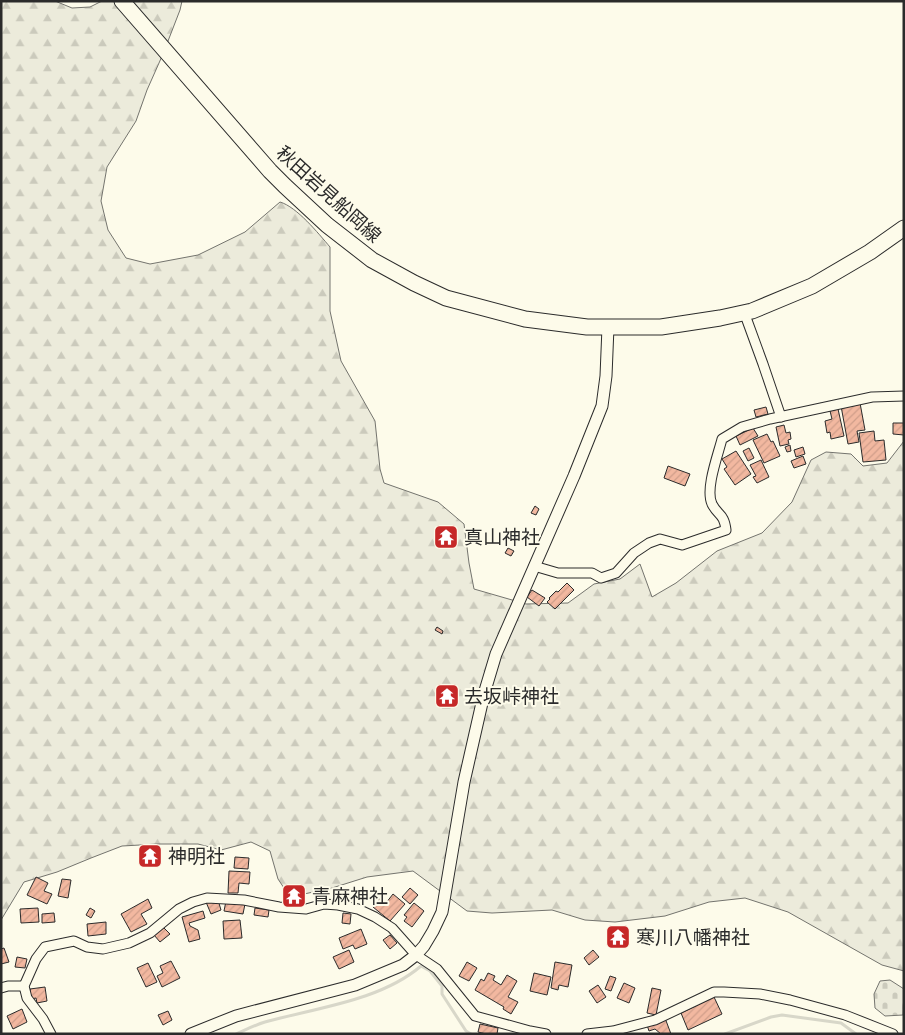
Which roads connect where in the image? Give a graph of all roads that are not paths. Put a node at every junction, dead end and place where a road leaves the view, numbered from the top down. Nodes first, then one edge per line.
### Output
1 (122, 1) edge
2 (904, 228) edge
3 (744, 312) junction
4 (608, 327) junction
5 (904, 396) edge
6 (780, 417) junction
7 (534, 566) junction
8 (416, 955) junction
9 (24, 986) junction
10 (1, 988) edge
11 (199, 1032) edge
12 (51, 1034) edge
13 (546, 1034) edge
14 (588, 1034) edge
15 (892, 1034) edge

1 - 4 main road, 秋田岩見船岡線
2 - 3 main road, 秋田岩見船岡線
3 - 4 main road, 秋田岩見船岡線
3 - 6 street
4 - 7 street
5 - 6 street
6 - 7 street
7 - 8 street
8 - 9 street
8 - 11 street
8 - 13 street
9 - 10 street
9 - 12 street
14 - 15 street

